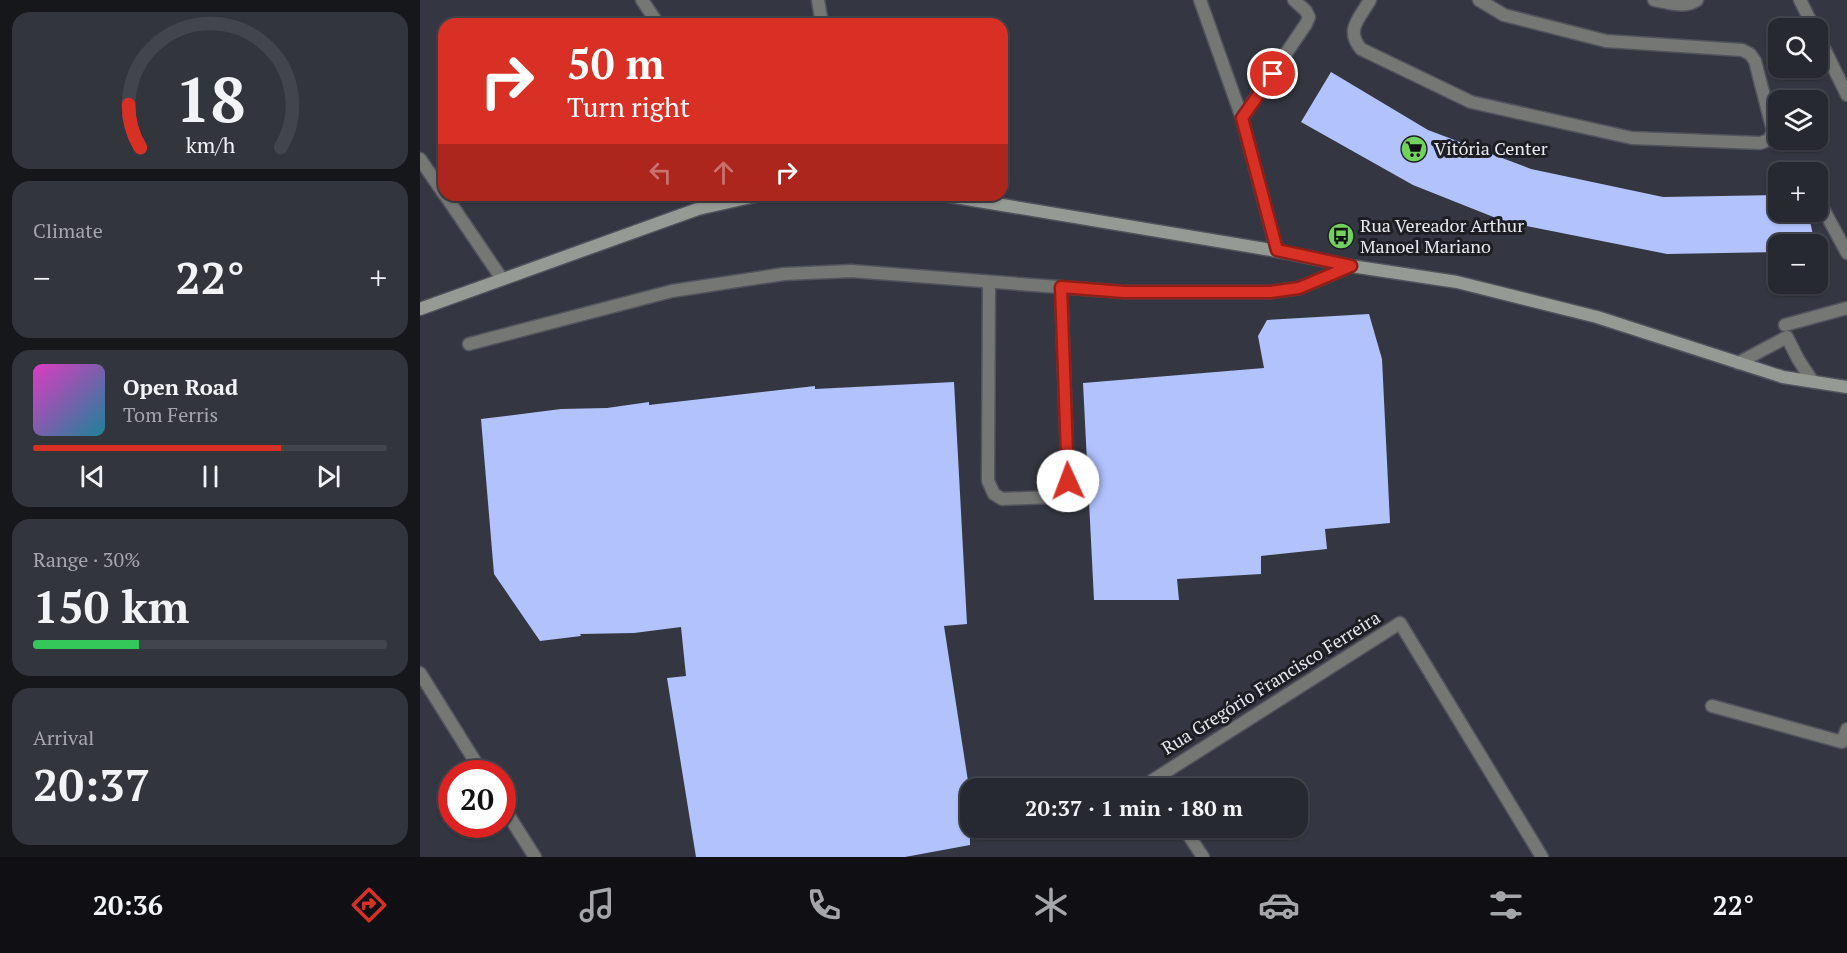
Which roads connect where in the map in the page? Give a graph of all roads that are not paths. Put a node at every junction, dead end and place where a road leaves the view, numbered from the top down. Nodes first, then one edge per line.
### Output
1 (642, 0) edge
2 (818, 0) edge
3 (1200, 0) edge
4 (1294, 0) edge
5 (1370, 0) edge
6 (1479, 0) edge
7 (1654, 0) edge
8 (1697, 0) edge
9 (1800, 0) edge
10 (654, 18) edge
11 (821, 18) edge
12 (1809, 18) edge
13 (1828, 56) edge
14 (1847, 95) edge
15 (1242, 118) junction
16 (420, 159) edge
17 (438, 185) edge
18 (449, 201) edge
19 (733, 201) edge
20 (979, 201) edge
21 (1828, 218) edge
22 (1277, 250) junction
23 (1847, 253) edge
24 (1351, 266) junction
25 (502, 279) junction
26 (989, 282) junction
27 (1061, 287) junction
28 (1847, 308) edge
29 (420, 309) edge
30 (1785, 325) dead end
31 (470, 344) dead end
32 (1738, 363) junction
33 (1813, 382) junction
34 (1847, 387) edge
35 (420, 673) edge
36 (1712, 706) dead end
37 (1847, 729) edge
38 (474, 760) edge
39 (1156, 778) edge
40 (516, 826) edge
41 (1191, 838) edge
42 (536, 857) edge
43 (1203, 857) edge
44 (1542, 857) edge

1 - 10 street
2 - 11 street
3 - 15 street
4 - 15 street
5 - 6 street
7 - 8 street
9 - 12 street
13 - 14 street
15 - 22 street
16 - 17 street
18 - 25 street
19 - 25 main road
20 - 22 main road
21 - 23 street
22 - 24 main road
24 - 27 street
24 - 32 main road
25 - 29 main road
26 - 27 street
26 - 27 street
26 - 31 street
28 - 30 street
32 - 33 main road
32 - 33 street
33 - 34 main road
35 - 38 street
36 - 37 street
39 - 44 street, Rua Gregório Francisco Ferreira
40 - 42 street
41 - 43 street

